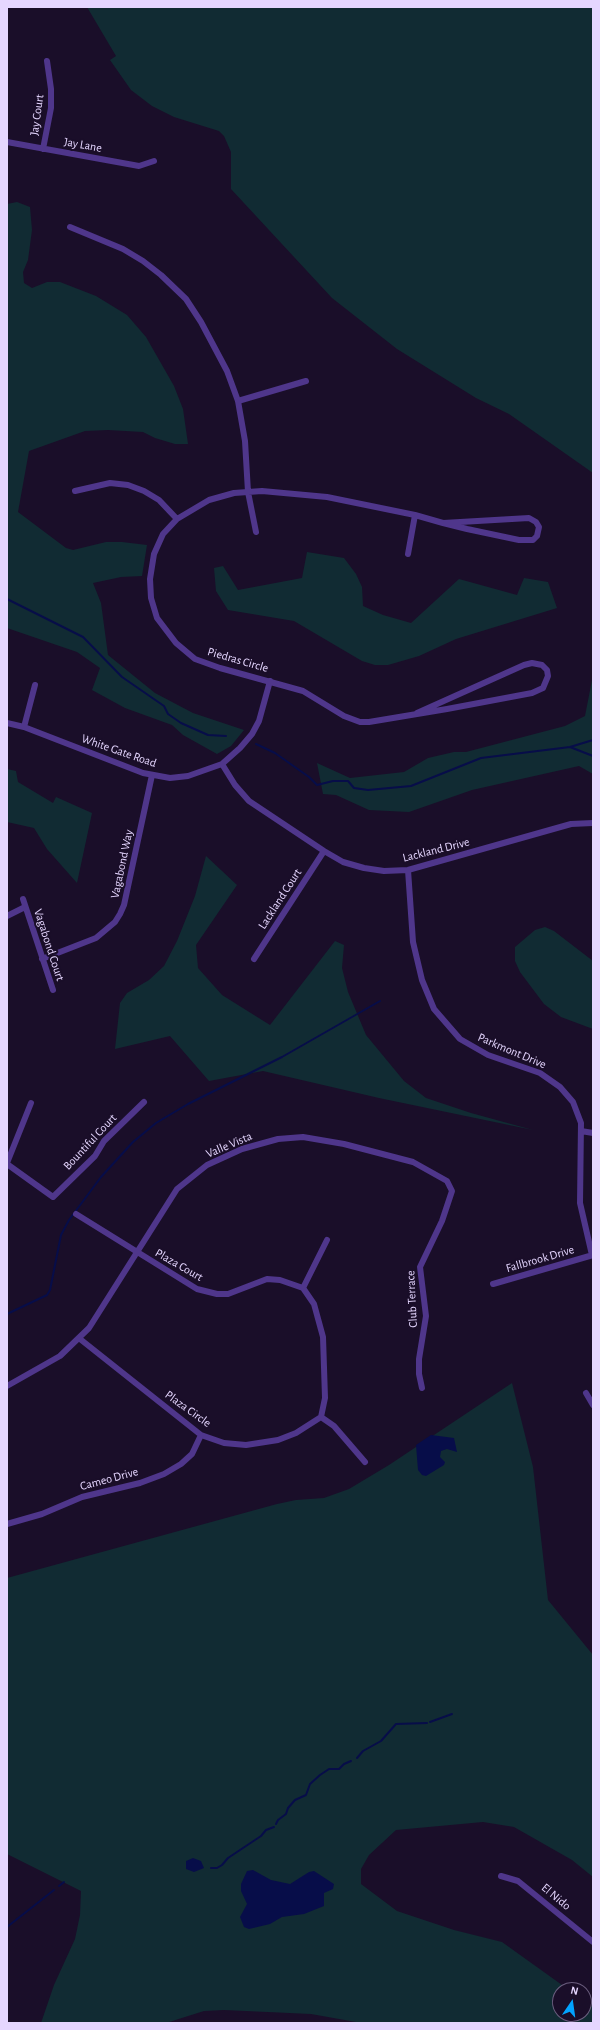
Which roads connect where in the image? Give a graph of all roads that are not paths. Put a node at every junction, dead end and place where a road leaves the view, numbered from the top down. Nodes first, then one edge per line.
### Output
1 (47, 61) dead end
2 (7, 142) edge
3 (43, 149) junction
4 (154, 161) dead end
5 (70, 227) dead end
6 (306, 381) dead end
7 (238, 401) junction
8 (75, 491) dead end
9 (248, 492) junction
10 (415, 515) junction
11 (177, 519) junction
12 (443, 523) junction
13 (256, 532) dead end
14 (408, 554) dead end
15 (270, 681) junction
16 (35, 685) dead end
17 (417, 714) junction
18 (7, 723) edge
19 (24, 727) junction
20 (222, 764) junction
21 (152, 775) junction
22 (593, 823) edge
23 (324, 851) junction
24 (408, 870) junction
25 (22, 899) dead end
26 (25, 907) junction
27 (7, 916) edge
28 (42, 959) junction
29 (254, 959) dead end
30 (53, 990) dead end
31 (144, 1102) dead end
32 (31, 1103) dead end
33 (581, 1131) junction
34 (593, 1133) edge
35 (7, 1163) edge
36 (452, 1190) joint
37 (76, 1214) dead end
38 (327, 1240) dead end
39 (137, 1253) junction
40 (593, 1255) edge
41 (493, 1284) dead end
42 (303, 1288) junction
43 (80, 1339) junction
44 (7, 1386) edge
45 (422, 1388) dead end
46 (593, 1398) edge
47 (593, 1405) edge
48 (321, 1416) junction
49 (201, 1435) junction
50 (364, 1462) dead end
51 (7, 1524) edge
52 (501, 1876) dead end
53 (593, 1942) edge

1 - 3 street, Jay Court
2 - 3 street, Jay Lane
3 - 4 street, Jay Lane
5 - 7 street
6 - 7 street
7 - 9 street
8 - 11 street
9 - 10 street, Piedras Circle
9 - 11 street, Piedras Circle
9 - 13 street
10 - 12 street, Piedras Circle
10 - 14 street
11 - 15 street, Piedras Circle
12 - 12 street, Piedras Circle
15 - 17 street, Piedras Circle
15 - 20 street, White Gate Road
16 - 19 street
17 - 17 street, Piedras Circle
18 - 19 street, White Gate Road
19 - 21 street, White Gate Road
20 - 21 street, White Gate Road
20 - 23 street, Lackland Drive
21 - 28 street, Vagabond Way
22 - 24 street, Lackland Drive
23 - 24 street, Lackland Drive
23 - 29 street, Lackland Court
24 - 33 street, Parkmont Drive
25 - 26 street, Vagabond Court
26 - 27 street, Vagabond Court
26 - 28 street, Vagabond Court
28 - 30 street, Vagabond Court
31 - 35 street, Bountiful Court
32 - 35 street
33 - 34 street
33 - 40 street, Parkmont Drive
36 - 39 street, Valle Vista
36 - 45 street, Club Terrace
37 - 39 street
38 - 42 street
39 - 42 street, Plaza Court
39 - 43 street, Valle Vista
40 - 41 street, Fallbrook Drive
42 - 48 street
43 - 44 street, Valle Vista
43 - 49 street, Plaza Circle
46 - 47 street
48 - 49 street, Plaza Circle
48 - 50 street
49 - 51 street, Cameo Drive
52 - 53 street, El Nido

